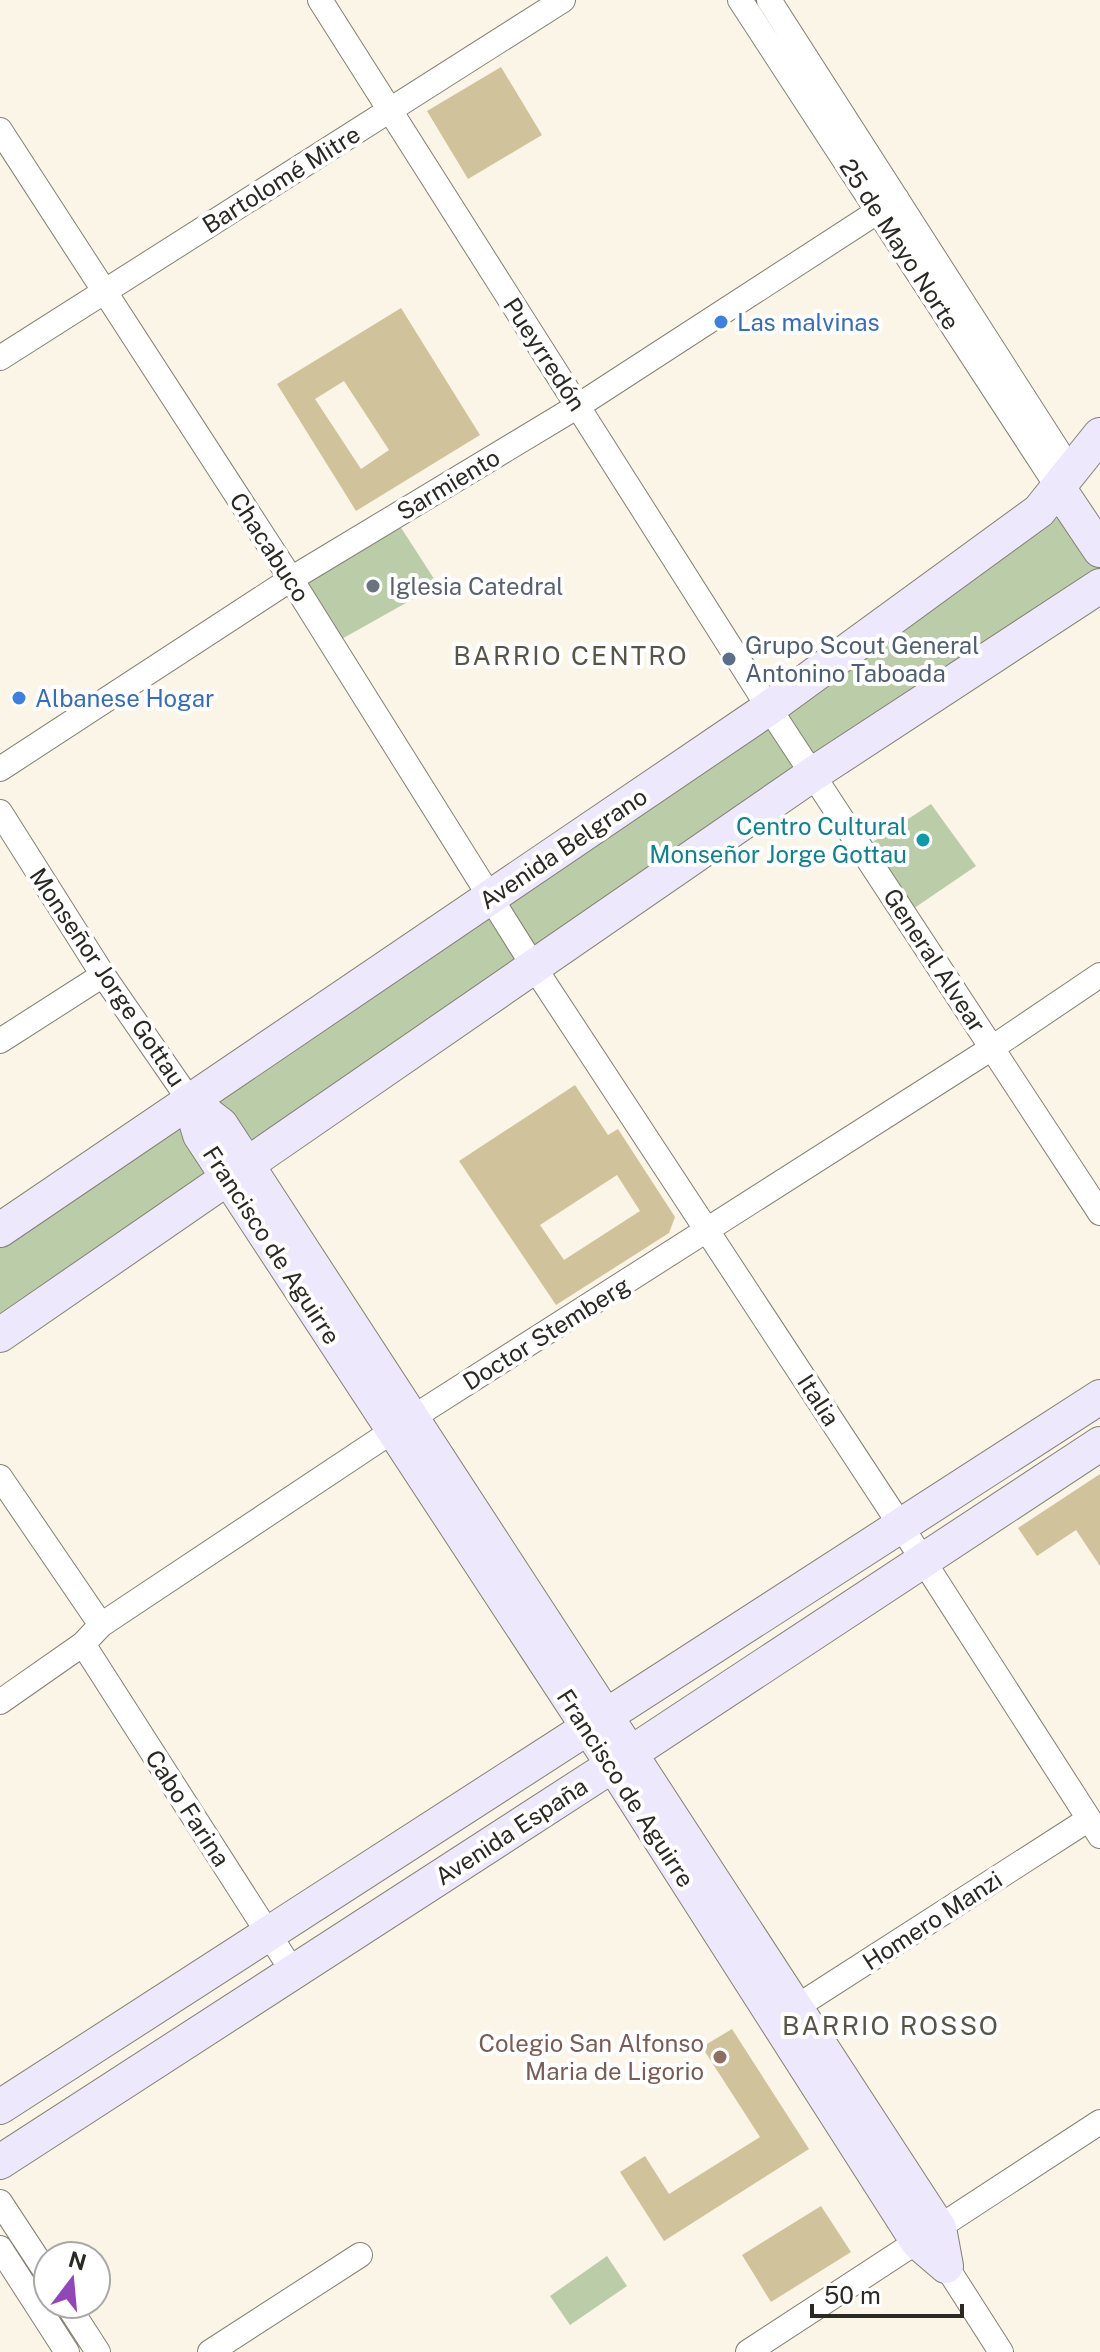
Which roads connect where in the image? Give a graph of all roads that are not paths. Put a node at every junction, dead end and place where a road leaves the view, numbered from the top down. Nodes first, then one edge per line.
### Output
1 (320, 0) edge
2 (563, 0) edge
3 (740, 0) edge
4 (769, 0) edge
5 (389, 110) junction
6 (0, 130) edge
7 (888, 204) junction
8 (105, 290) junction
9 (0, 358) edge
10 (578, 406) junction
11 (1100, 435) edge
12 (1065, 480) junction
13 (1100, 514) edge
14 (1100, 550) edge
15 (291, 579) junction
16 (1100, 586) edge
17 (769, 708) junction
18 (0, 769) edge
19 (813, 774) junction
20 (0, 812) edge
21 (490, 898) junction
22 (534, 967) junction
23 (103, 975) junction
24 (1100, 975) edge
25 (0, 1041) edge
26 (992, 1048) junction
27 (190, 1101) junction
28 (237, 1172) junction
29 (1100, 1213) edge
30 (0, 1230) edge
31 (708, 1230) junction
32 (0, 1335) edge
33 (1100, 1397) edge
34 (403, 1424) junction
35 (1100, 1444) edge
36 (0, 1477) edge
37 (901, 1526) junction
38 (923, 1561) junction
39 (101, 1625) junction
40 (83, 1644) junction
41 (0, 1702) edge
42 (597, 1722) junction
43 (621, 1759) junction
44 (1095, 1828) edge
45 (268, 1934) junction
46 (293, 1972) junction
47 (785, 2014) junction
48 (0, 2107) edge
49 (1100, 2122) edge
50 (0, 2162) edge
51 (0, 2202) edge
52 (928, 2235) junction
53 (0, 2248) edge
54 (32, 2251) edge
55 (360, 2255) dead end
56 (946, 2266) joint
57 (77, 2320) edge
58 (67, 2352) edge
59 (98, 2352) edge
60 (210, 2352) edge
61 (748, 2352) edge
62 (1001, 2352) edge

1 - 5 street, Pueyrredón
2 - 5 street, Bartolomé Mitre
3 - 7 street, 25 de Mayo Norte
4 - 7 street, 25 de Mayo Norte
5 - 8 street, Bartolomé Mitre
5 - 10 street, Pueyrredón
6 - 8 street, Chacabuco
7 - 10 street, Sarmiento
7 - 12 street, 25 de Mayo Norte
8 - 9 street, Bartolomé Mitre
8 - 15 street, Chacabuco
10 - 15 street, Sarmiento
10 - 17 street, Pueyrredón
11 - 12 street, Avenida Belgrano
12 - 13 street
12 - 14 street
12 - 17 street, Avenida Belgrano
15 - 18 street, Sarmiento
15 - 21 street, Chacabuco
16 - 19 street
17 - 19 street, General Alvear
17 - 21 street, Avenida Belgrano
19 - 22 street
19 - 26 street, General Alvear
20 - 23 street, Monseñor Jorge Gottau
21 - 22 street, Chacabuco
21 - 27 street, Avenida Belgrano
22 - 28 street
22 - 31 street, Italia
23 - 25 street
23 - 27 street, Monseñor Jorge Gottau
24 - 26 street, Doctor Stemberg
26 - 29 street, General Alvear
26 - 31 street, Doctor Stemberg
27 - 28 street, Francisco de Aguirre
27 - 30 street, Avenida Belgrano
28 - 32 street
28 - 34 street, Francisco de Aguirre
31 - 34 street, Doctor Stemberg
31 - 37 street, Italia
33 - 37 street, Avenida España
34 - 39 street, Doctor Stemberg
34 - 42 street, Francisco de Aguirre
35 - 38 street, Avenida España
36 - 39 street
37 - 38 street, Italia
37 - 42 street, Avenida España
38 - 43 street, Avenida España
38 - 44 street, Italia
39 - 40 street, Doctor Stemberg
40 - 41 street, Doctor Stemberg
40 - 45 street, Cabo Farina
42 - 43 street, Francisco de Aguirre
42 - 45 street, Avenida España
43 - 46 street, Avenida España
43 - 47 street, Francisco de Aguirre
44 - 47 street, Homero Manzi
45 - 46 street, Cabo Farina
45 - 48 street, Avenida España
46 - 50 street, Avenida España
47 - 52 street, Francisco de Aguirre
49 - 52 street
51 - 54 street
52 - 56 street, Francisco de Aguirre
52 - 61 street
53 - 58 street
55 - 60 street
56 - 62 street, Francisco de Aguirre
57 - 59 street

